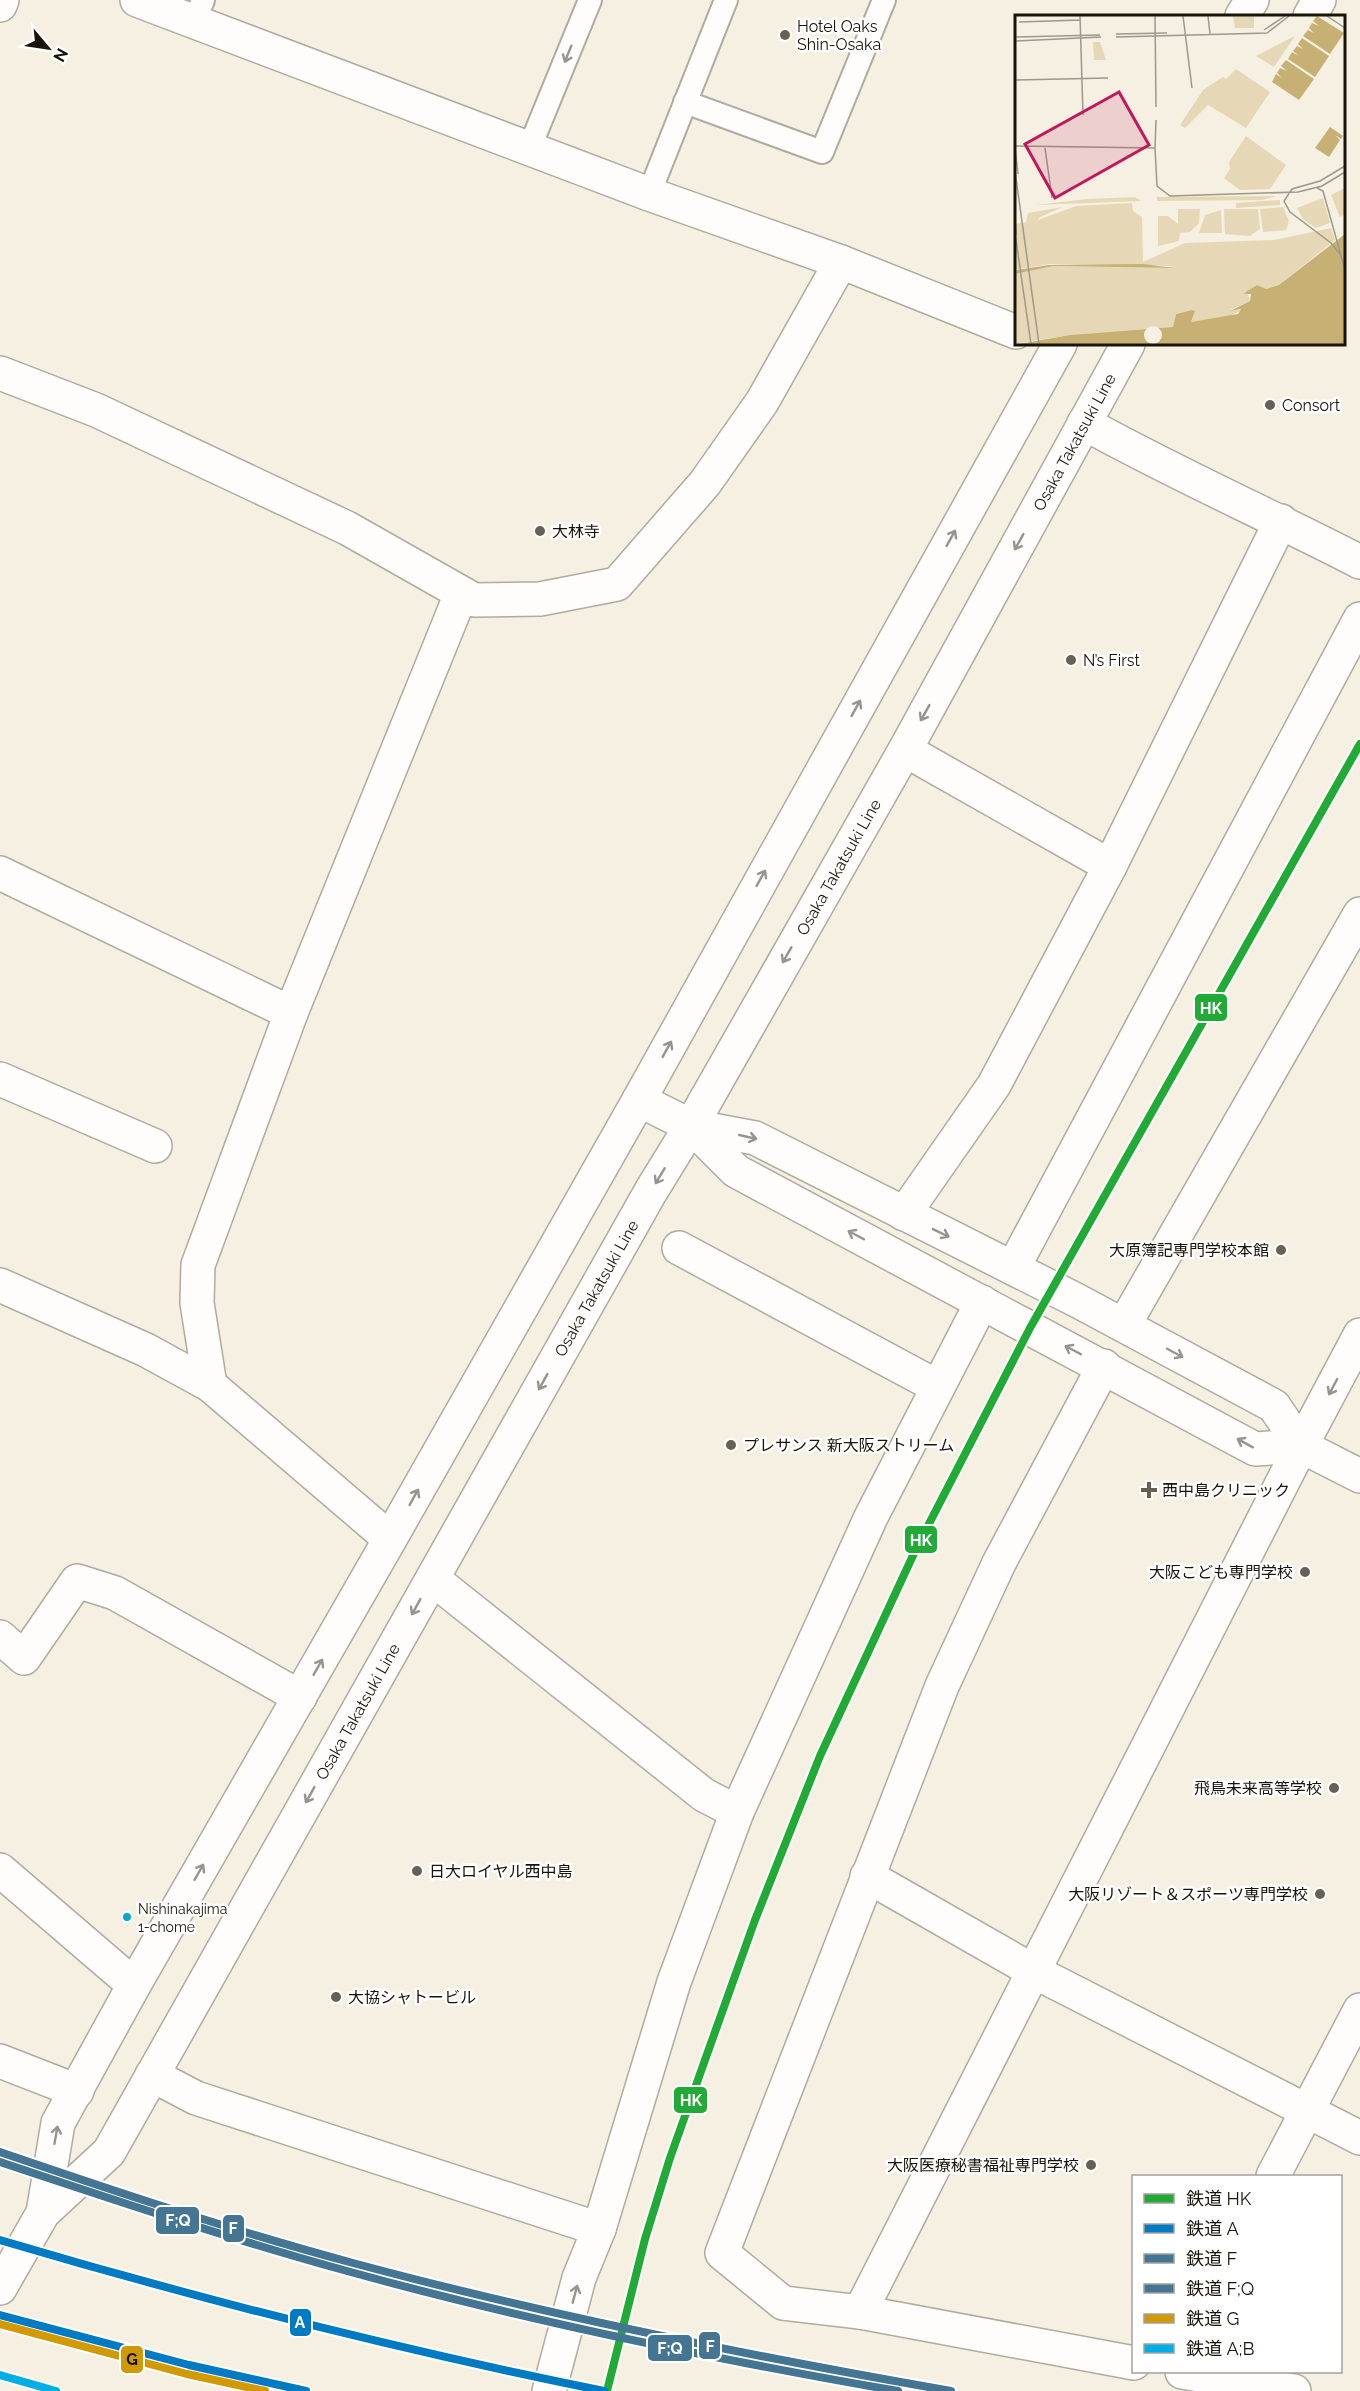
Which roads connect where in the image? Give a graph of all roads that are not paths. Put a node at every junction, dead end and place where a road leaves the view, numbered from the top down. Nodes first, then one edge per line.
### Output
1 (2, 0) edge
2 (137, 0) edge
3 (590, 0) edge
4 (726, 0) edge
5 (884, 0) edge
6 (1252, 0) edge
7 (1319, 0) edge
8 (0, 5) edge
9 (198, 11) edge
10 (1243, 15) edge
11 (1311, 15) edge
12 (685, 102) junction
13 (529, 149) junction
14 (649, 194) junction
15 (841, 262) junction
16 (1015, 331) edge
17 (1055, 345) edge
18 (1127, 345) edge
19 (0, 373) edge
20 (1084, 423) junction
21 (1281, 521) junction
22 (1360, 562) edge
23 (461, 594) junction
24 (1360, 619) edge
25 (905, 750) junction
26 (1110, 866) junction
27 (0, 873) edge
28 (1360, 914) edge
29 (291, 1013) junction
30 (0, 1079) edge
31 (639, 1100) junction
32 (691, 1126) junction
33 (155, 1146) dead end
34 (904, 1214) junction
35 (679, 1248) dead end
36 (1013, 1268) junction
37 (0, 1285) edge
38 (982, 1302) junction
39 (1124, 1325) junction
40 (1360, 1335) edge
41 (1104, 1366) junction
42 (210, 1385) junction
43 (938, 1387) junction
44 (1301, 1446) junction
45 (1360, 1476) edge
46 (390, 1539) junction
47 (432, 1579) junction
48 (0, 1637) edge
49 (300, 1697) junction
50 (737, 1812) junction
51 (0, 1870) edge
52 (867, 1876) junction
53 (1035, 1972) junction
54 (134, 1985) junction
55 (1360, 2010) edge
56 (0, 2061) edge
57 (152, 2075) junction
58 (77, 2091) junction
59 (1309, 2111) junction
60 (1360, 2138) edge
61 (1274, 2175) edge
62 (43, 2213) junction
63 (599, 2229) junction
64 (0, 2288) edge
65 (860, 2312) junction
66 (1132, 2362) edge
67 (1188, 2373) edge
68 (549, 2391) edge
69 (1294, 2391) edge

1 - 8 street
2 - 9 street
3 -> 13 lane
4 - 12 lane
5 - 12 lane
6 - 10 street
7 - 11 street
9 - 13 street
12 - 14 lane
13 - 14 street
14 - 15 street
15 - 16 street
15 - 23 street
31 -> 17 street, Osaka Takatsuki Line
18 - 20 street, Osaka Takatsuki Line
19 - 23 street
20 - 21 street
20 -> 25 street, Osaka Takatsuki Line
21 - 22 street
21 - 26 street
23 - 29 street
24 - 36 street
25 - 26 street
25 -> 32 street, Osaka Takatsuki Line
26 - 34 street
27 - 29 street
28 - 39 street
29 - 42 street
30 - 33 street
31 - 32 street
46 -> 31 street, Osaka Takatsuki Line
32 -> 34 street
38 -> 32 street
32 -> 47 street, Osaka Takatsuki Line
34 -> 36 street
35 - 43 street
36 - 39 street
37 - 42 street
41 -> 38 street
38 - 43 street
39 -> 44 street
40 -> 44 street
44 -> 41 street
41 - 52 street
42 - 46 street
43 - 50 street
44 - 45 street
44 - 53 street
49 -> 46 street, Osaka Takatsuki Line
47 - 50 street
47 -> 57 street, Osaka Takatsuki Line
48 - 49 street
54 -> 49 street, Osaka Takatsuki Line
50 - 63 street
51 - 54 street
52 - 53 street
52 - 65 street
53 - 59 street
53 - 65 street
54 - 58 street, Osaka Takatsuki Line
55 - 59 street
56 - 58 street
57 - 62 street, Osaka Takatsuki Line
57 - 63 street
62 -> 58 street, Osaka Takatsuki Line
59 - 60 street
59 - 61 street
62 - 64 street, Osaka Takatsuki Line
68 -> 63 street
65 - 66 street
67 - 69 street

